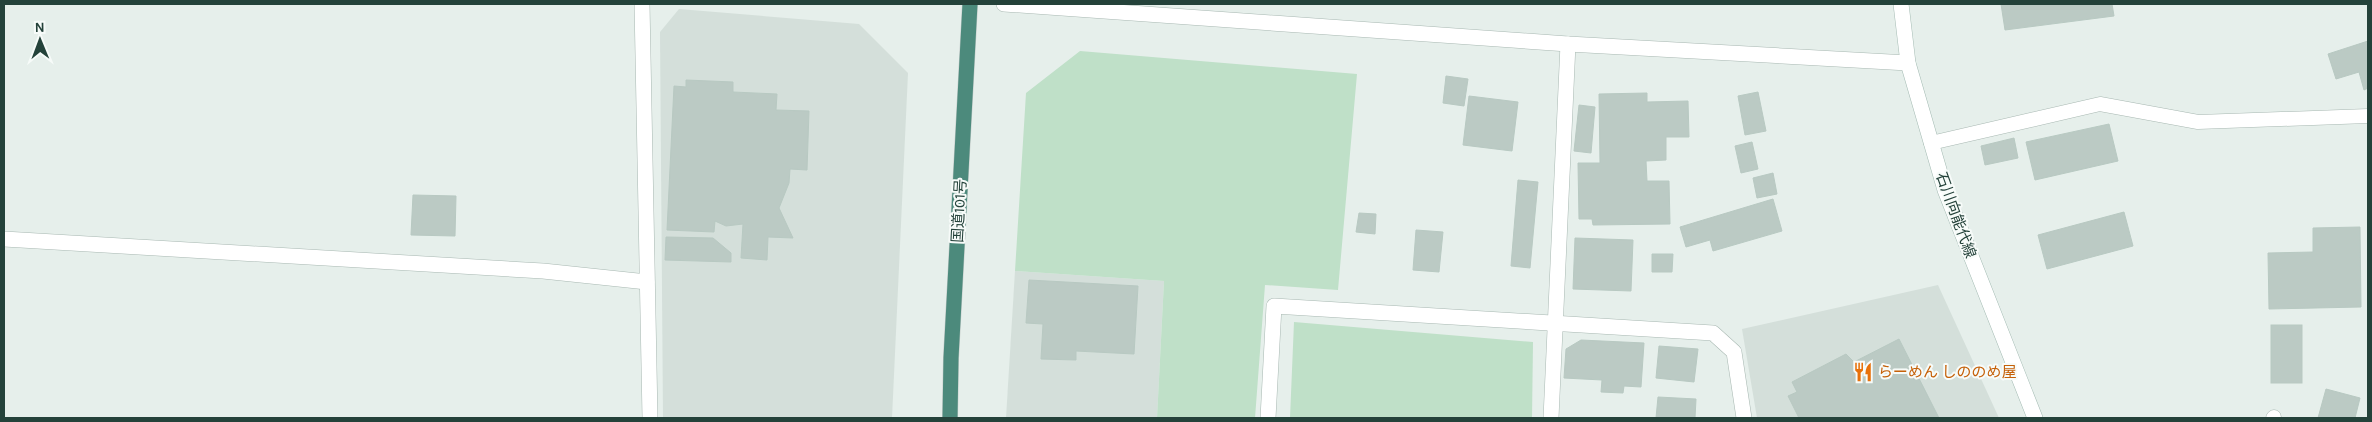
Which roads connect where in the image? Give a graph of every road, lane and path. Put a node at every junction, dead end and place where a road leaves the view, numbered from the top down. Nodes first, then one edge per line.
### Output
1 (642, 4) edge
2 (970, 4) edge
3 (1004, 4) edge
4 (1902, 4) edge
5 (1568, 44) junction
6 (1908, 62) junction
7 (2368, 116) edge
8 (1931, 143) junction
9 (4, 239) edge
10 (646, 282) junction
11 (1554, 324) junction
12 (650, 418) edge
13 (950, 418) edge
14 (1268, 418) edge
15 (1551, 418) edge
16 (1744, 418) edge
17 (2035, 418) edge

1 - 10 street
2 - 13 highway, 国道101号
3 - 5 street
4 - 6 street, 石川向能代線
5 - 6 street
5 - 11 street
6 - 8 street, 石川向能代線
7 - 8 lane
8 - 17 street, 石川向能代線
9 - 10 street
10 - 12 street
11 - 14 street
11 - 15 street
11 - 16 street

